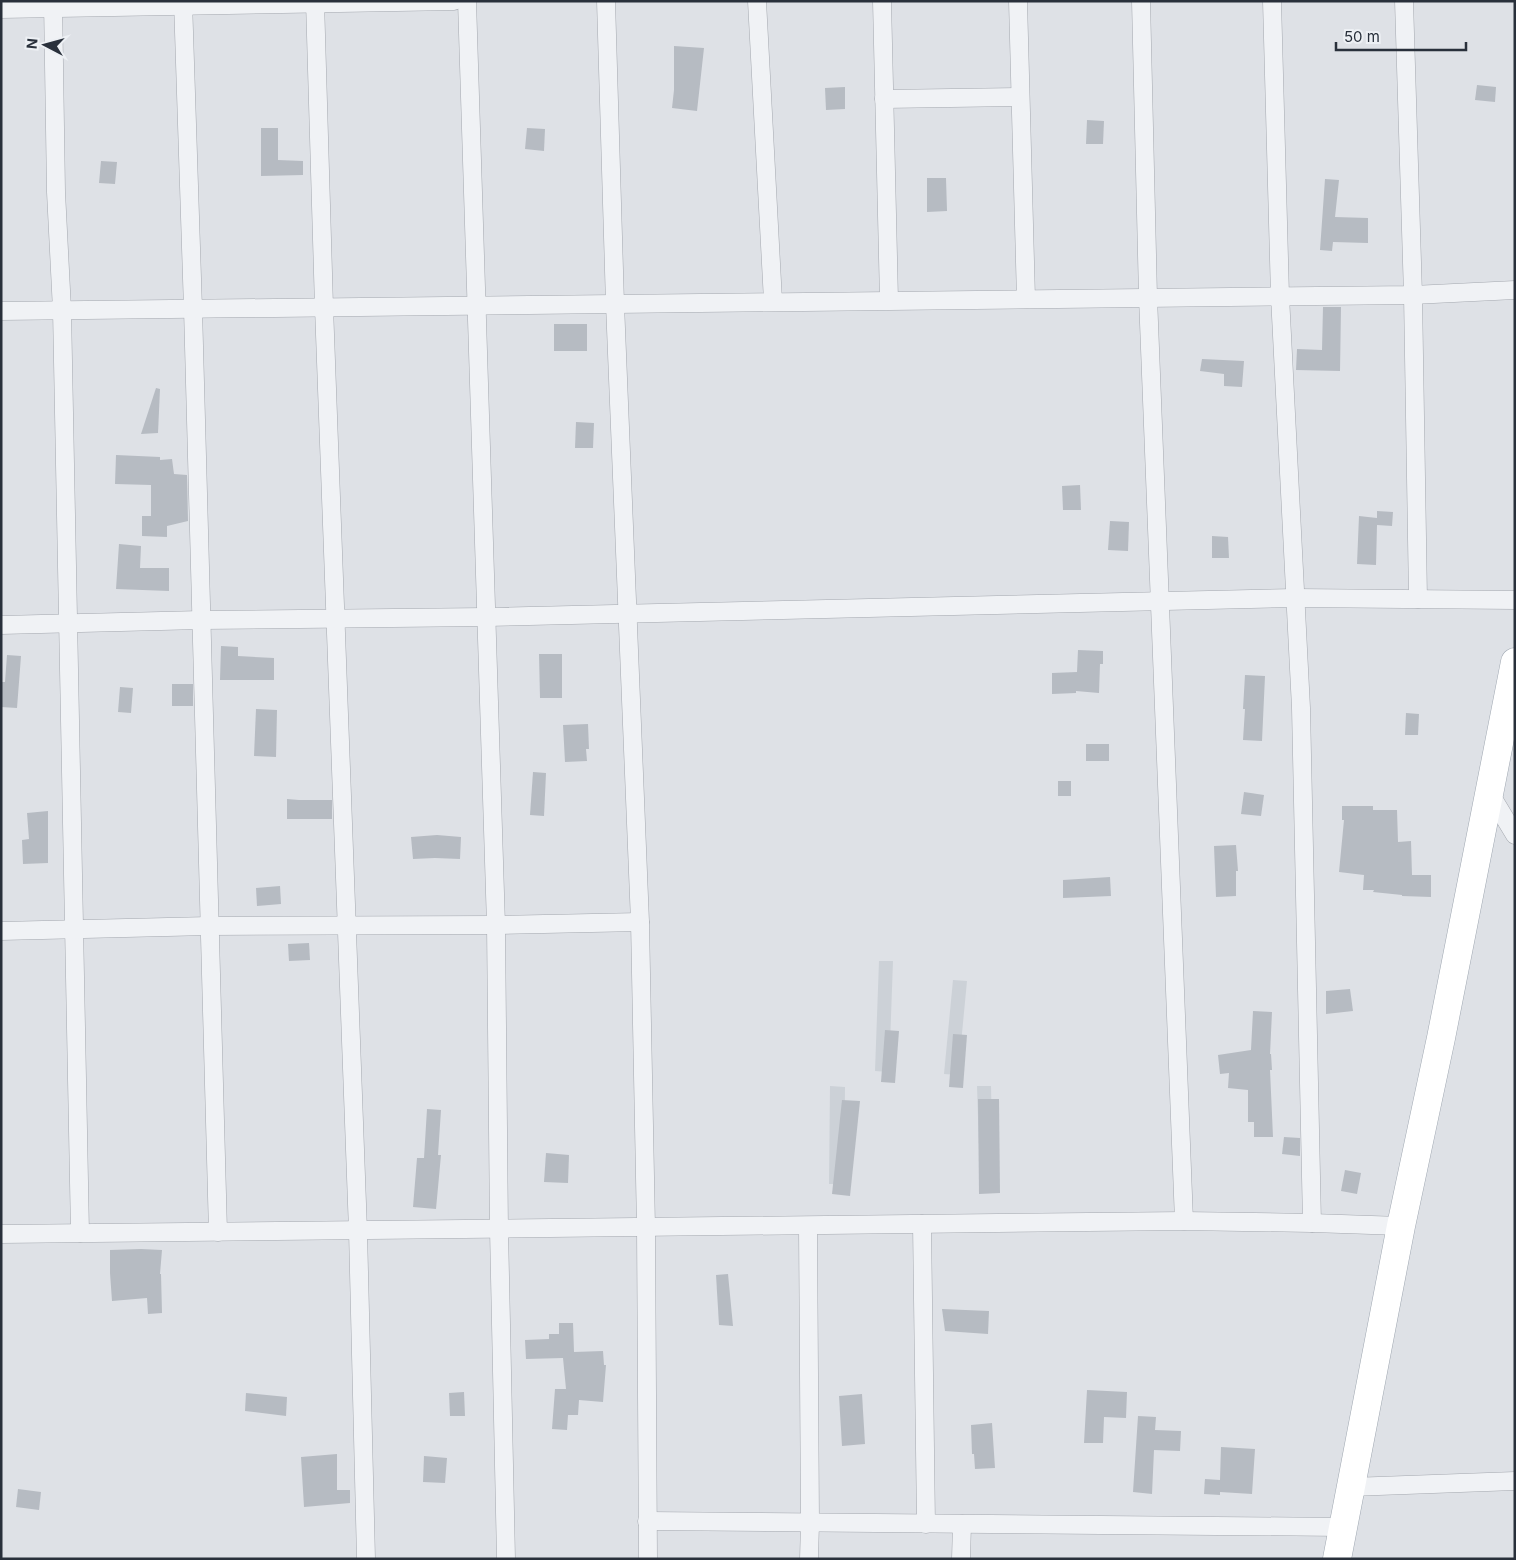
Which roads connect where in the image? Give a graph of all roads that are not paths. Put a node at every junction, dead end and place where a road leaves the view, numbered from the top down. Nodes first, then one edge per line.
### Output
1 (454, 1) edge
2 (467, 1) edge
3 (606, 1) edge
4 (757, 1) edge
5 (882, 1) edge
6 (1018, 1) edge
7 (1140, 1) edge
8 (1272, 1) edge
9 (1404, 1) edge
10 (316, 2) edge
11 (183, 4) edge
12 (53, 5) edge
13 (1, 9) edge
14 (1020, 97) junction
15 (884, 99) junction
16 (1515, 290) edge
17 (1413, 295) junction
18 (1280, 296) junction
19 (1148, 297) junction
20 (1026, 299) junction
21 (889, 300) junction
22 (773, 301) junction
23 (614, 304) junction
24 (476, 305) junction
25 (324, 307) junction
26 (193, 308) junction
27 (62, 310) junction
28 (1, 311) edge
29 (1295, 598) junction
30 (1418, 599) junction
31 (1515, 600) edge
32 (1160, 601) junction
33 (627, 614) junction
34 (486, 617) junction
35 (336, 619) junction
36 (202, 620) junction
37 (68, 624) junction
38 (1, 625) edge
39 (1514, 672) edge
40 (1489, 792) junction
41 (1515, 835) edge
42 (640, 922) junction
43 (347, 925) junction
44 (496, 925) junction
45 (209, 926) junction
46 (74, 930) junction
47 (1, 931) edge
48 (1184, 1221) junction
49 (1312, 1223) junction
50 (922, 1224) junction
51 (808, 1226) junction
52 (1401, 1226) junction
53 (646, 1228) junction
54 (499, 1230) junction
55 (358, 1231) junction
56 (218, 1232) junction
57 (80, 1233) junction
58 (1, 1234) edge
59 (1515, 1482) edge
60 (1351, 1487) junction
61 (648, 1521) junction
62 (810, 1523) junction
63 (926, 1524) junction
64 (962, 1524) junction
65 (1343, 1527) junction
66 (366, 1559) edge
67 (506, 1559) edge
68 (648, 1559) edge
69 (809, 1559) edge
70 (961, 1559) edge
71 (1337, 1559) edge

1 - 10 street
2 - 24 street
3 - 23 street
4 - 22 street
5 - 15 street
6 - 14 street
7 - 19 street
8 - 18 street
9 - 17 street
10 - 11 street
10 - 25 street
11 - 12 street
11 - 26 street
12 - 13 street
12 - 27 street
14 - 15 street
14 - 20 street
15 - 21 street
16 - 17 street
17 - 18 street
17 - 30 street
18 - 19 street
18 - 29 street
19 - 20 street
19 - 32 street
20 - 21 street
21 - 22 street
22 - 23 street
23 - 24 street
23 - 33 street
24 - 25 street
24 - 34 street
25 - 26 street
25 - 35 street
26 - 27 street
26 - 36 street
27 - 28 street
27 - 37 street
29 - 30 street
29 - 32 street
29 - 49 street
30 - 31 street
32 - 33 street
32 - 48 street
33 - 34 street
33 - 42 street
34 - 35 street
34 - 44 street
35 - 36 street
35 - 43 street
36 - 37 street
36 - 45 street
37 - 38 street
37 - 46 street
39 - 40 main road
40 - 41 street
40 - 52 main road
42 - 44 street
42 - 53 street
43 - 44 street
43 - 45 street
43 - 55 street
44 - 54 street
45 - 46 street
45 - 56 street
46 - 47 street
46 - 57 street
48 - 49 street
48 - 50 street
49 - 52 street
50 - 51 street
50 - 63 street
51 - 53 street
51 - 62 street
52 - 60 main road
53 - 54 street
53 - 61 street
54 - 55 street
54 - 67 street
55 - 56 street
55 - 66 street
56 - 57 street
57 - 58 street
59 - 60 street
60 - 65 main road
61 - 62 street
61 - 68 street
62 - 63 street
62 - 69 street
63 - 64 street
64 - 65 street
64 - 70 street
65 - 71 main road

